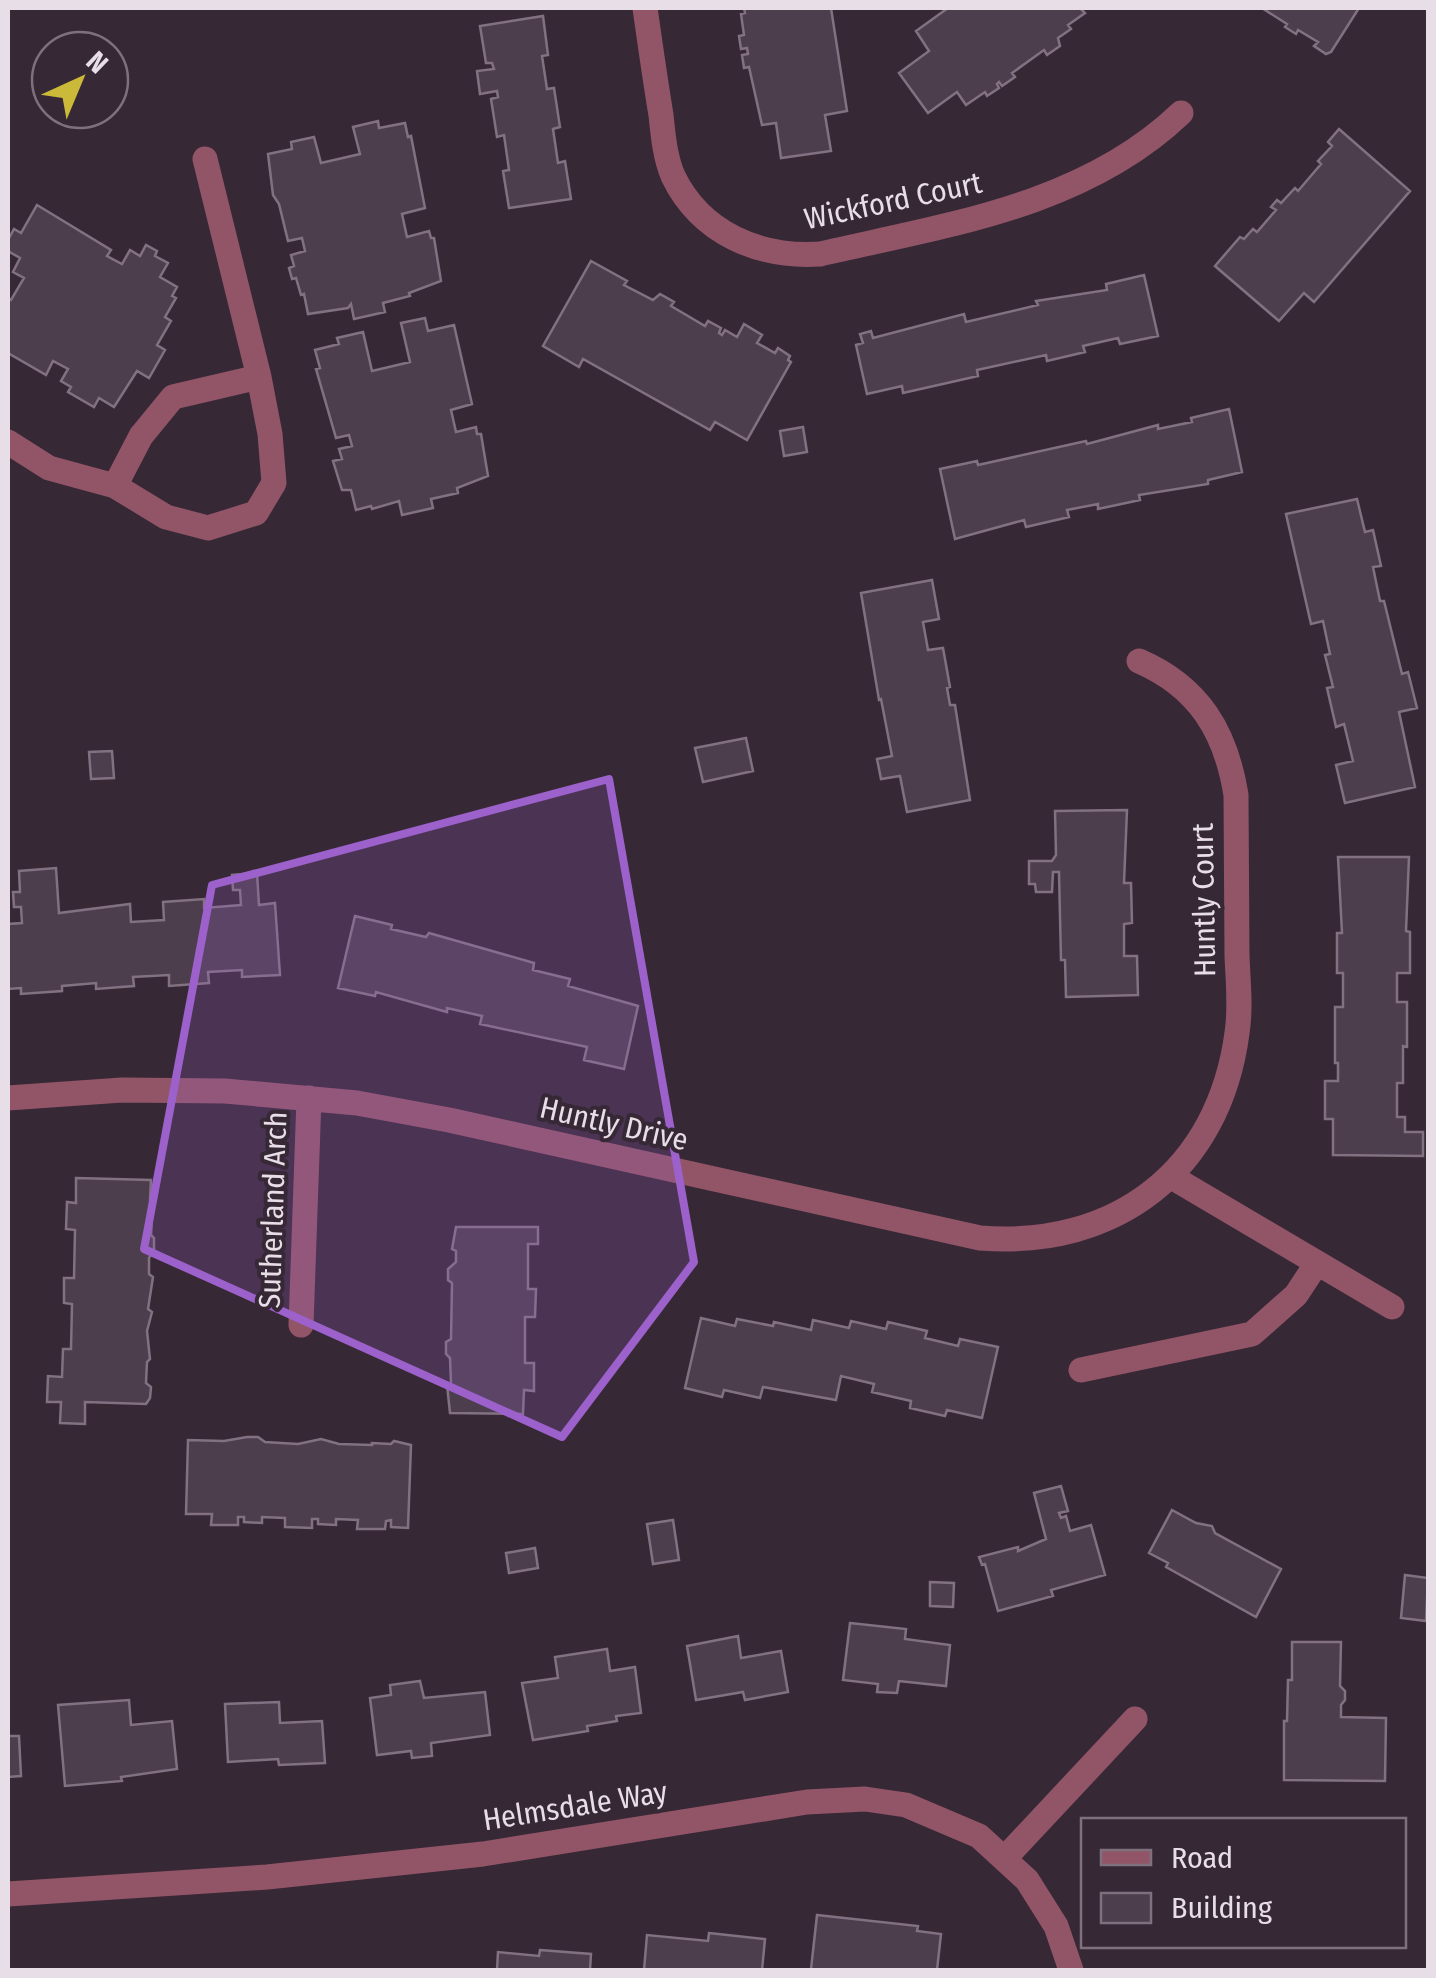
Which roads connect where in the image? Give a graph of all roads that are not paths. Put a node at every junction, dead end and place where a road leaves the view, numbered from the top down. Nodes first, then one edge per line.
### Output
1 (645, 8) edge
2 (1181, 113) dead end
3 (205, 160) dead end
4 (259, 377) junction
5 (8, 442) edge
6 (115, 486) junction
7 (1140, 661) dead end
8 (8, 1098) edge
9 (309, 1098) junction
10 (1175, 1170) junction
11 (1317, 1263) junction
12 (1392, 1307) dead end
13 (301, 1325) dead end
14 (1082, 1370) dead end
15 (1135, 1719) dead end
16 (1004, 1858) junction
17 (8, 1894) edge
18 (1071, 1970) edge

1 - 2 street, Wickford Court
3 - 4 street
4 - 6 street
4 - 6 street
5 - 6 street
7 - 10 street, Huntly Court
8 - 9 street, Huntly Drive
9 - 10 street, Huntly Drive
9 - 13 street, Sutherland Arch
10 - 11 street
11 - 12 street
11 - 14 street
15 - 16 street
16 - 17 street, Helmsdale Way
16 - 18 street, Helmsdale Way

